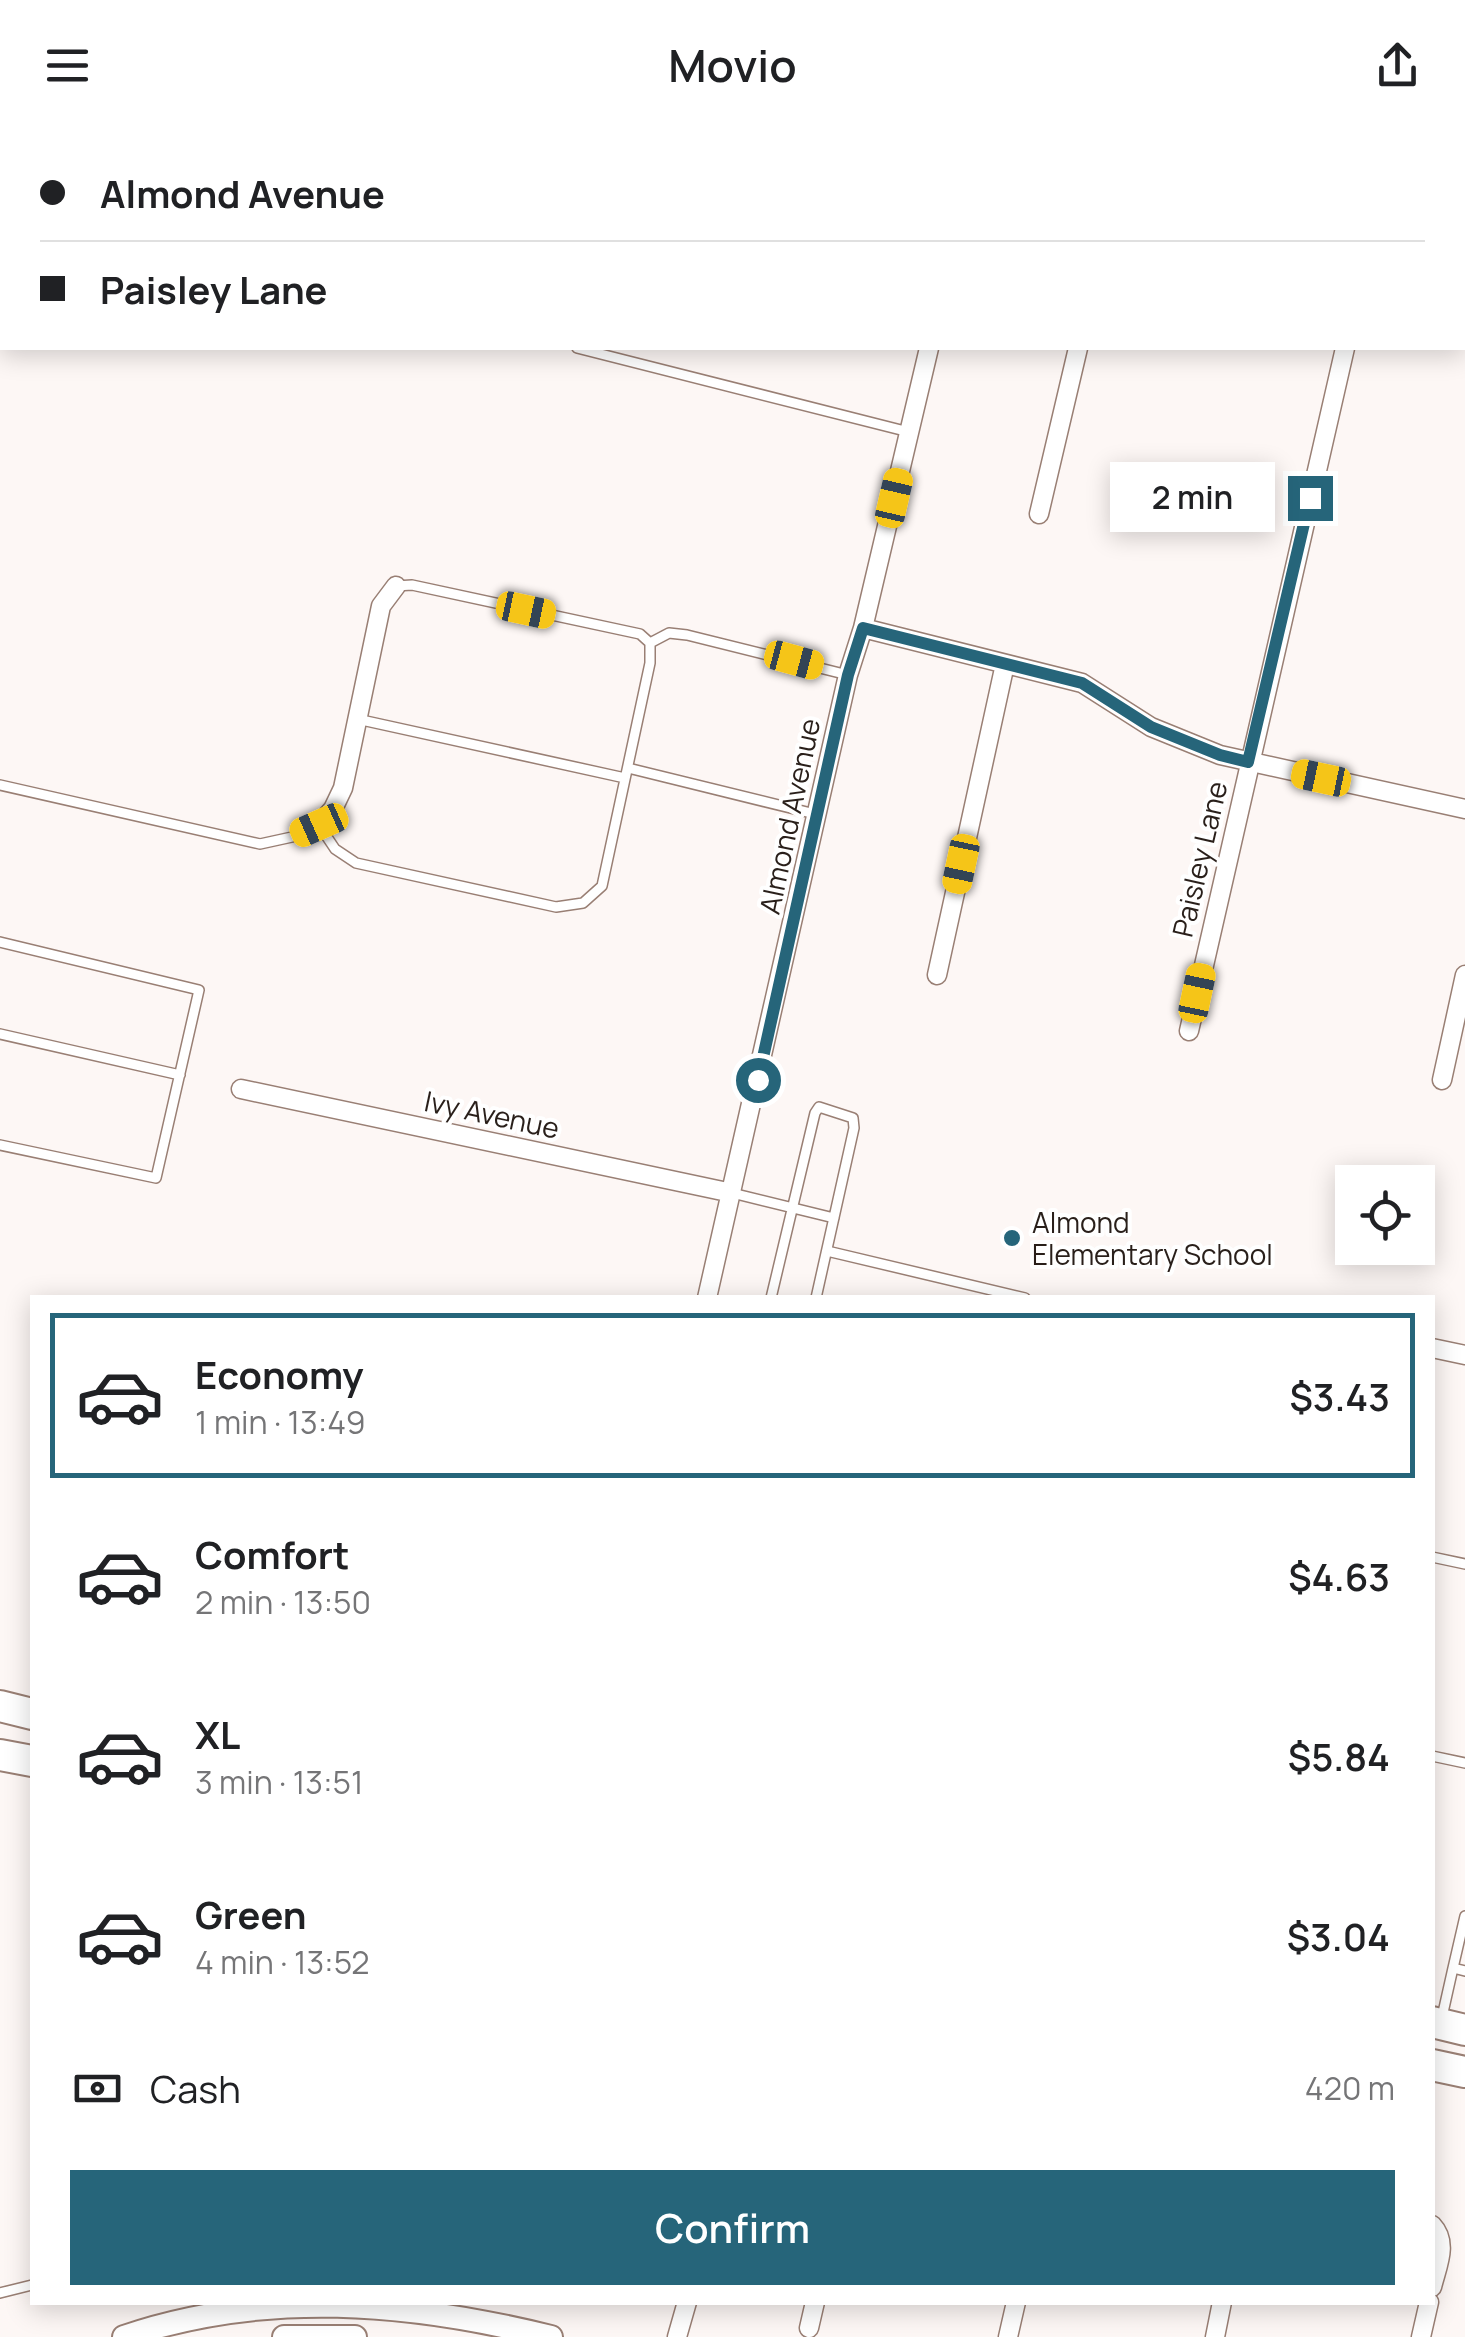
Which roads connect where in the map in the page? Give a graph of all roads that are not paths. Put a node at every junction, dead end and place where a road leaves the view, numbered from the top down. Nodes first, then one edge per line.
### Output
1 (946, 130) edge
2 (963, 130) edge
3 (585, 350) edge
4 (929, 350) edge
5 (1078, 350) edge
6 (1345, 350) edge
7 (909, 432) junction
8 (1040, 514) dead end
9 (396, 586) joint
10 (863, 628) junction
11 (650, 643) junction
12 (1005, 664) junction
13 (848, 675) junction
14 (357, 719) junction
15 (1248, 762) junction
16 (626, 773) junction
17 (0, 785) edge
18 (1465, 809) edge
19 (818, 815) junction
20 (319, 825) junction
21 (0, 942) edge
22 (937, 975) dead end
23 (1465, 975) edge
24 (1188, 1032) dead end
25 (0, 1034) edge
26 (180, 1074) junction
27 (1442, 1080) dead end
28 (241, 1089) dead end
29 (0, 1145) edge
30 (732, 1193) junction
31 (792, 1208) junction
32 (834, 1218) junction
33 (827, 1251) junction
34 (709, 1295) edge
35 (773, 1295) edge
36 (817, 1295) edge
37 (1012, 1295) edge
38 (1435, 1349) edge
39 (1465, 1355) edge
40 (1435, 1558) edge
41 (1465, 1564) edge
42 (0, 1706) edge
43 (30, 1714) edge
44 (0, 1754) edge
45 (1435, 1757) edge
46 (30, 1761) edge
47 (1465, 1763) edge
48 (1465, 1916) edge
49 (1453, 1968) junction
50 (1465, 1971) edge
51 (1446, 2025) edge
52 (1435, 2066) edge
53 (1465, 2072) edge
54 (1436, 2229) edge
55 (1435, 2276) edge
56 (30, 2286) edge
57 (0, 2294) edge
58 (312, 2305) edge
59 (358, 2305) edge
60 (687, 2305) edge
61 (814, 2305) edge
62 (1015, 2305) edge
63 (1221, 2305) edge
64 (1428, 2305) edge
65 (809, 2328) dead end
66 (124, 2337) edge
67 (284, 2337) edge
68 (355, 2337) edge
69 (551, 2337) edge
70 (678, 2337) edge
71 (1008, 2337) edge
72 (1215, 2337) edge
73 (1421, 2337) edge

1 - 2 street
3 - 7 lane
4 - 7 street, Almond Avenue
5 - 8 street
6 - 15 street, Paisley Lane
7 - 10 street, Almond Avenue
9 - 11 lane
9 - 14 street
10 - 12 street
10 - 13 street, Almond Avenue
11 - 13 lane
11 - 16 lane
12 - 15 street
12 - 22 street
13 - 19 street, Almond Avenue
14 - 16 lane
14 - 20 street
15 - 18 street
15 - 24 street, Paisley Lane
16 - 19 lane
16 - 20 lane
17 - 20 lane
19 - 30 street, Almond Avenue
21 - 26 lane
23 - 27 street
25 - 26 lane
26 - 29 lane
28 - 30 street, Ivy Avenue
30 - 31 lane
30 - 34 street, Almond Avenue
31 - 32 lane
31 - 32 lane
31 - 35 lane
32 - 33 lane
33 - 36 lane
33 - 37 lane
38 - 39 street
40 - 41 lane
42 - 43 main road
44 - 46 main road
45 - 47 lane
48 - 49 lane
49 - 50 lane
49 - 51 lane
52 - 53 main road
54 - 55 street
56 - 57 lane
58 - 66 street
59 - 69 street
60 - 70 street
61 - 65 street
62 - 71 street
63 - 72 street
64 - 73 street
67 - 68 street

